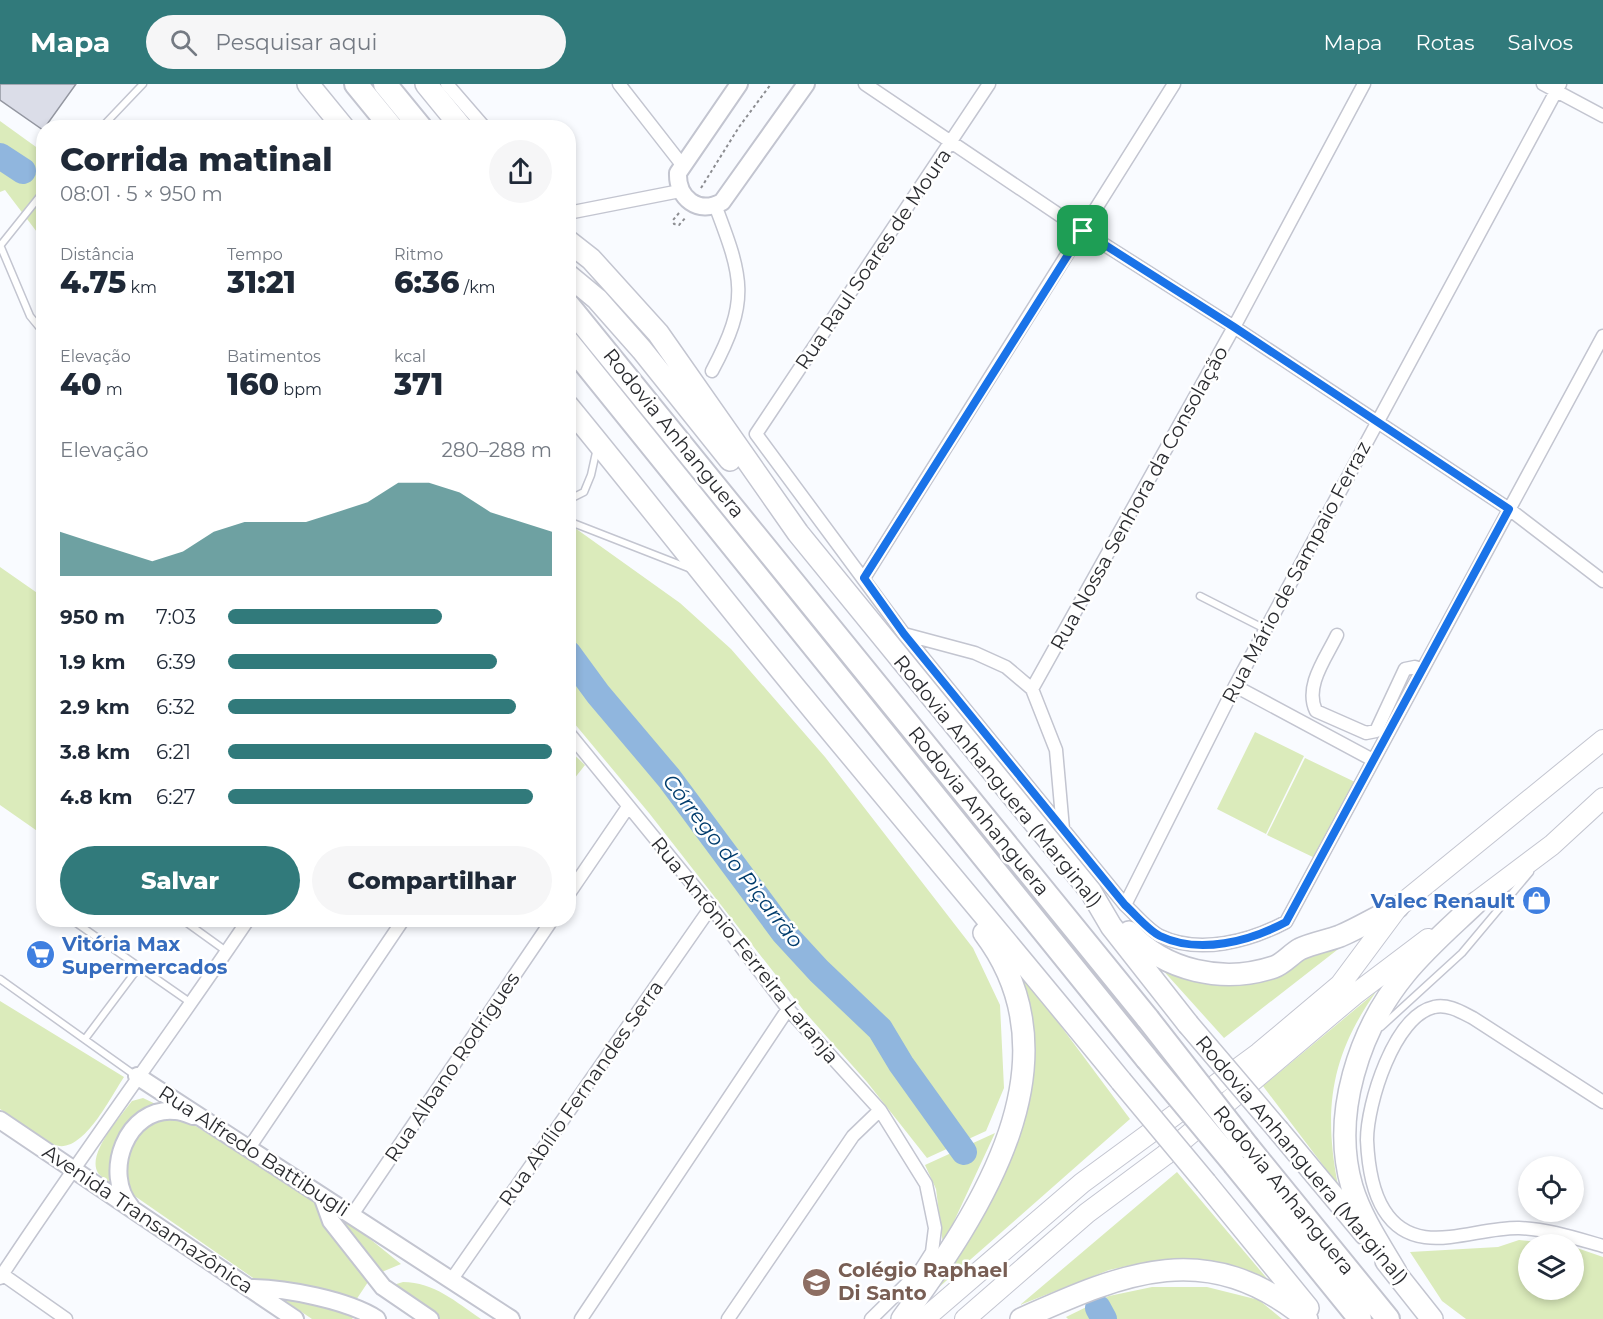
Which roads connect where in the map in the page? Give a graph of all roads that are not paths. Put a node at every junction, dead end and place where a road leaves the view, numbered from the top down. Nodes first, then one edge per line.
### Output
1 (143, 84) edge
2 (308, 84) edge
3 (356, 84) edge
4 (385, 84) edge
5 (426, 84) edge
6 (447, 84) edge
7 (619, 84) edge
8 (739, 84) edge
9 (806, 84) edge
10 (865, 84) edge
11 (989, 84) edge
12 (1174, 84) edge
13 (1364, 84) edge
14 (1543, 84) edge
15 (1558, 88) edge
16 (1603, 116) edge
17 (109, 120) edge
18 (337, 120) edge
19 (385, 120) edge
20 (414, 120) edge
21 (455, 120) edge
22 (478, 120) edge
23 (952, 142) junction
24 (683, 166) junction
25 (686, 197) junction
26 (36, 201) edge
27 (715, 206) junction
28 (576, 212) edge
29 (1083, 231) junction
30 (0, 246) edge
31 (576, 247) edge
32 (576, 281) edge
33 (576, 315) edge
34 (36, 323) edge
35 (1234, 327) junction
36 (1603, 336) edge
37 (576, 352) edge
38 (712, 370) dead end
39 (576, 416) edge
40 (1376, 421) junction
41 (598, 442) junction
42 (576, 496) edge
43 (1509, 509) junction
44 (576, 524) edge
45 (798, 533) junction
46 (702, 573) junction
47 (864, 578) junction
48 (1603, 581) edge
49 (1200, 596) dead end
50 (1265, 628) junction
51 (904, 634) junction
52 (1337, 635) dead end
53 (1422, 670) junction
54 (1235, 686) junction
55 (1032, 689) junction
56 (1603, 740) edge
57 (576, 742) edge
58 (1373, 760) junction
59 (1603, 798) edge
60 (628, 807) junction
61 (904, 821) junction
62 (1063, 828) junction
63 (1552, 845) junction
64 (576, 883) edge
65 (1091, 892) junction
66 (1476, 903) junction
67 (1125, 905) junction
68 (1398, 907) junction
69 (711, 908) junction
70 (82, 927) edge
71 (193, 927) edge
72 (243, 927) edge
73 (398, 927) edge
74 (547, 927) edge
75 (227, 951) junction
76 (140, 967) junction
77 (0, 979) edge
78 (191, 1004) junction
79 (788, 1009) junction
80 (85, 1039) junction
81 (1360, 1053) junction
82 (137, 1076) junction
83 (1603, 1102) edge
84 (880, 1110) junction
85 (0, 1120) edge
86 (211, 1123) junction
87 (249, 1148) junction
88 (1242, 1156) junction
89 (73, 1168) junction
90 (322, 1196) junction
91 (137, 1213) junction
92 (352, 1215) junction
93 (1603, 1246) edge
94 (1396, 1272) junction
95 (1, 1276) edge
96 (452, 1279) junction
97 (250, 1288) junction
98 (998, 1292) junction
99 (1355, 1313) edge
100 (1430, 1316) edge
101 (66, 1319) edge
102 (295, 1319) edge
103 (377, 1319) edge
104 (430, 1319) edge
105 (511, 1319) edge
106 (581, 1319) edge
107 (728, 1319) edge
108 (871, 1319) edge
109 (902, 1319) edge
110 (924, 1319) edge
111 (965, 1319) edge
112 (974, 1319) edge
113 (1021, 1319) edge
114 (1307, 1319) edge
115 (1317, 1319) edge
116 (1388, 1319) edge

1 - 17 lane
2 - 18 highway
3 - 19 highway
4 - 20 highway
5 - 21 highway
6 - 22 street
7 - 24 street
8 - 24 street
9 - 27 street
10 - 23 street
11 - 23 street, Rua Raul Soares de Moura
12 - 29 street
13 - 35 street, Rua Nossa Senhora da Consolação
14 - 15 street
15 - 16 street
15 - 40 street, Rua Mário de Sampaio Ferraz
23 - 29 street
23 - 47 street, Rua Raul Soares de Moura
24 - 25 street
25 - 27 street
25 - 28 street
26 - 30 lane
27 - 38 street
29 - 35 street
29 - 47 street
30 - 34 lane
31 - 45 highway, Rodovia Anhanguera (Marginal)
32 - 45 highway
33 - 88 highway, Rodovia Anhanguera, bridge
35 - 40 street
35 - 55 street, Rua Nossa Senhora da Consolação
36 - 43 street
37 - 88 highway, Rodovia Anhanguera, bridge
39 - 41 highway
40 - 43 street
40 - 50 street, Rua Mário de Sampaio Ferraz
41 - 42 lane
41 - 46 highway
43 - 48 street
43 - 53 street
44 - 46 lane
45 - 65 highway, Rodovia Anhanguera (Marginal)
46 - 61 highway
47 - 51 street
49 - 50 lane
50 - 54 street, Rua Mário de Sampaio Ferraz
51 - 55 street
51 - 62 street
52 - 53 street
53 - 58 street
54 - 58 street
54 - 67 street, Rua Mário de Sampaio Ferraz
55 - 62 street
56 - 68 main road
57 - 60 street, Rua Antônio Ferreira Laranja
58 - 67 street
59 - 63 main road
60 - 64 street
60 - 69 street, Rua Antônio Ferreira Laranja
61 - 109 highway
61 - 115 highway, bridge
62 - 67 street
63 - 66 main road
63 - 81 lane
65 - 68 highway
65 - 94 highway, Rodovia Anhanguera (Marginal), bridge
66 - 81 highway
66 - 98 main road
68 - 110 main road
69 - 79 street, Rua Antônio Ferreira Laranja
69 - 96 street, Rua Abílio Fernandes Serra
70 - 76 lane
71 - 75 lane
72 - 75 street
73 - 87 street
74 - 92 street, Rua Albano Rodrigues
75 - 78 street
76 - 78 lane
76 - 80 lane
77 - 80 lane, Rua Alfredo Battibugli
78 - 82 street
79 - 84 street, Rua Antônio Ferreira Laranja
79 - 106 street
80 - 82 lane, Rua Alfredo Battibugli
81 - 94 highway
82 - 86 street, Rua Alfredo Battibugli
82 - 89 street
83 - 93 street
84 - 107 street
84 - 108 street, Rua Antônio Ferreira Laranja
85 - 89 street, Avenida Transamazônica
86 - 87 street, Rua Alfredo Battibugli
86 - 91 street
87 - 90 street, Rua Alfredo Battibugli
88 - 99 highway, Rodovia Anhanguera
88 - 116 highway, Rodovia Anhanguera
89 - 91 street, Avenida Transamazônica
89 - 95 street
90 - 92 street, Rua Alfredo Battibugli
90 - 104 street
91 - 97 street, Avenida Transamazônica
92 - 96 street, Rua Alfredo Battibugli
94 - 100 highway, Rodovia Anhanguera (Marginal)
95 - 101 street
96 - 105 street, Rua Alfredo Battibugli
97 - 102 street, Avenida Transamazônica
97 - 103 street
98 - 111 main road
98 - 112 main road
113 - 114 highway

